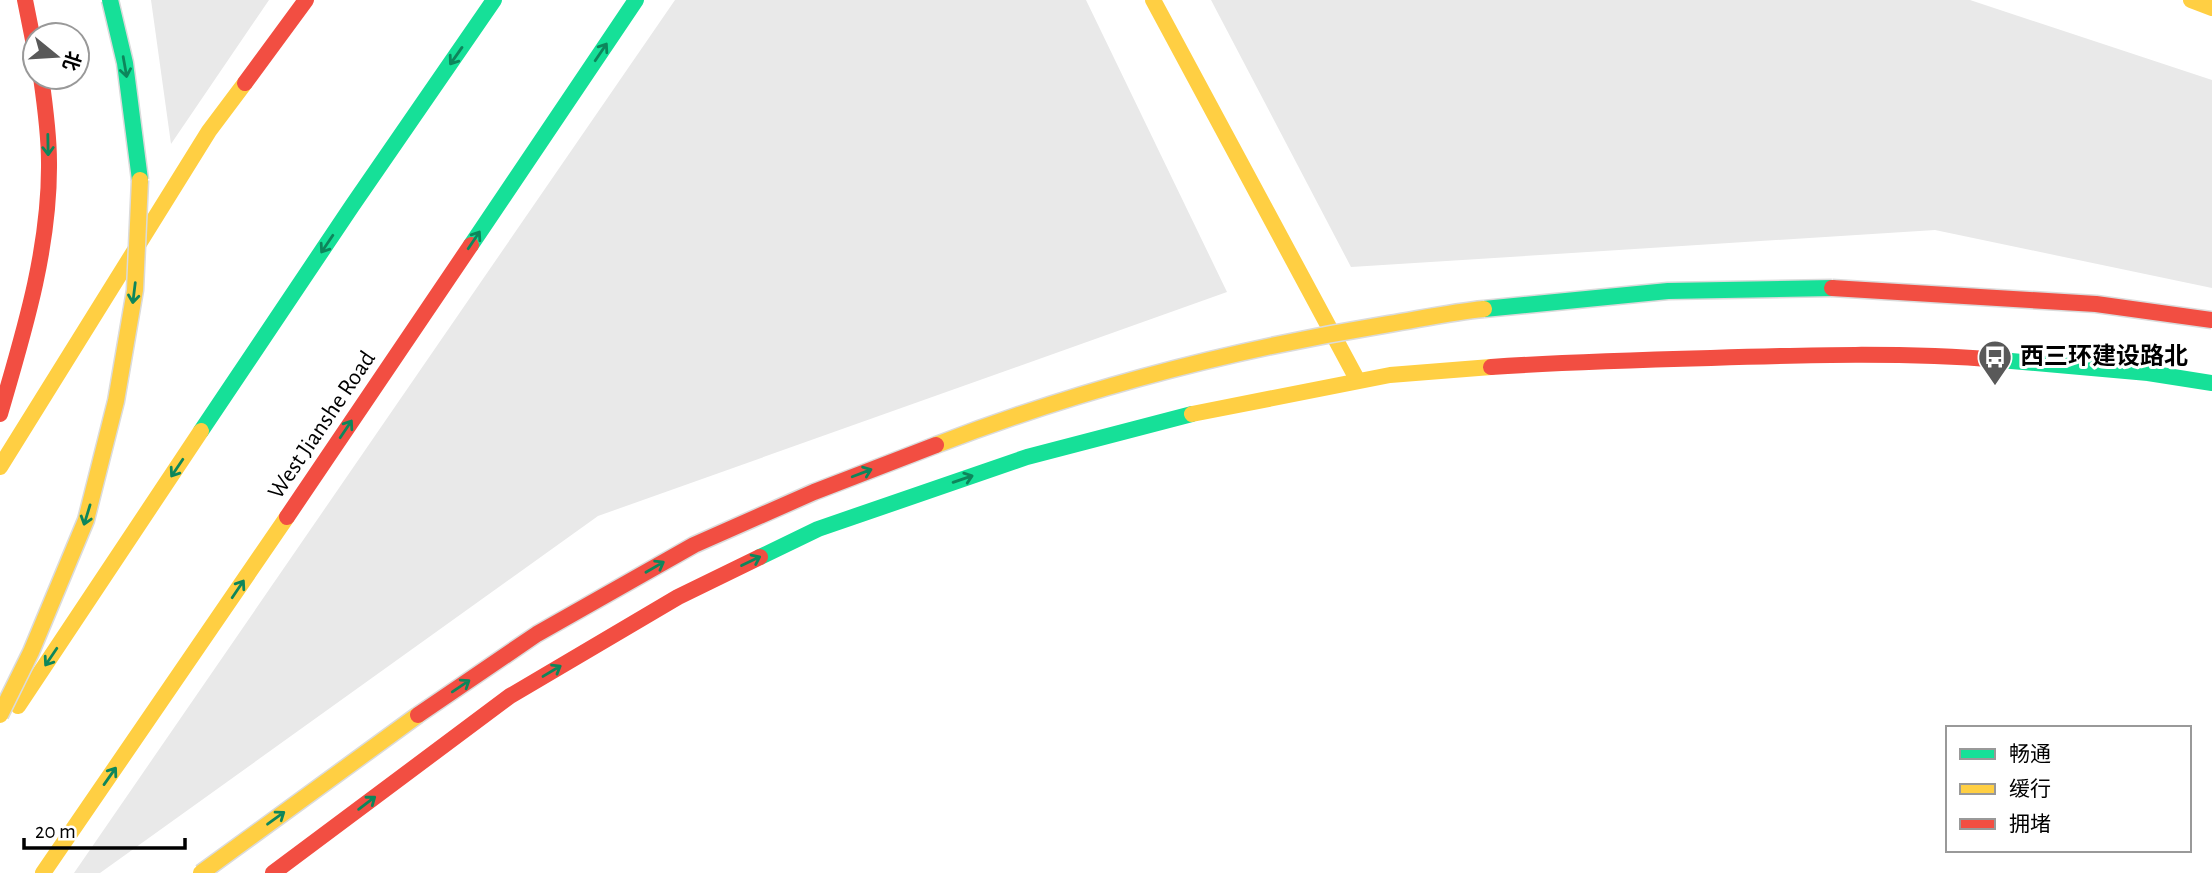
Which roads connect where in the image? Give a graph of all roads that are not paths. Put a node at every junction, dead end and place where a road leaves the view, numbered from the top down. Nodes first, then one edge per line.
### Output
1 (24, 0) edge
2 (110, 0) edge
3 (306, 0) edge
4 (494, 0) edge
5 (636, 0) edge
6 (1153, 0) edge
7 (2191, 0) edge
8 (2212, 8) edge
9 (29, 21) edge
10 (44, 91) edge
11 (2212, 320) edge
12 (1358, 381) junction
13 (2212, 383) edge
14 (0, 414) edge
15 (0, 467) edge
16 (0, 715) edge
17 (0, 733) edge
18 (43, 873) edge
19 (201, 873) edge
20 (273, 873) edge

1 - 9 main road
2 -> 16 main road, bridge
3 - 15 main road
4 -> 17 main road
18 -> 5 main road, West Jianshe Road
6 - 12 main road
7 - 8 main road
10 -> 14 main road
19 -> 11 main road, bridge
12 - 13 main road
20 -> 12 main road

